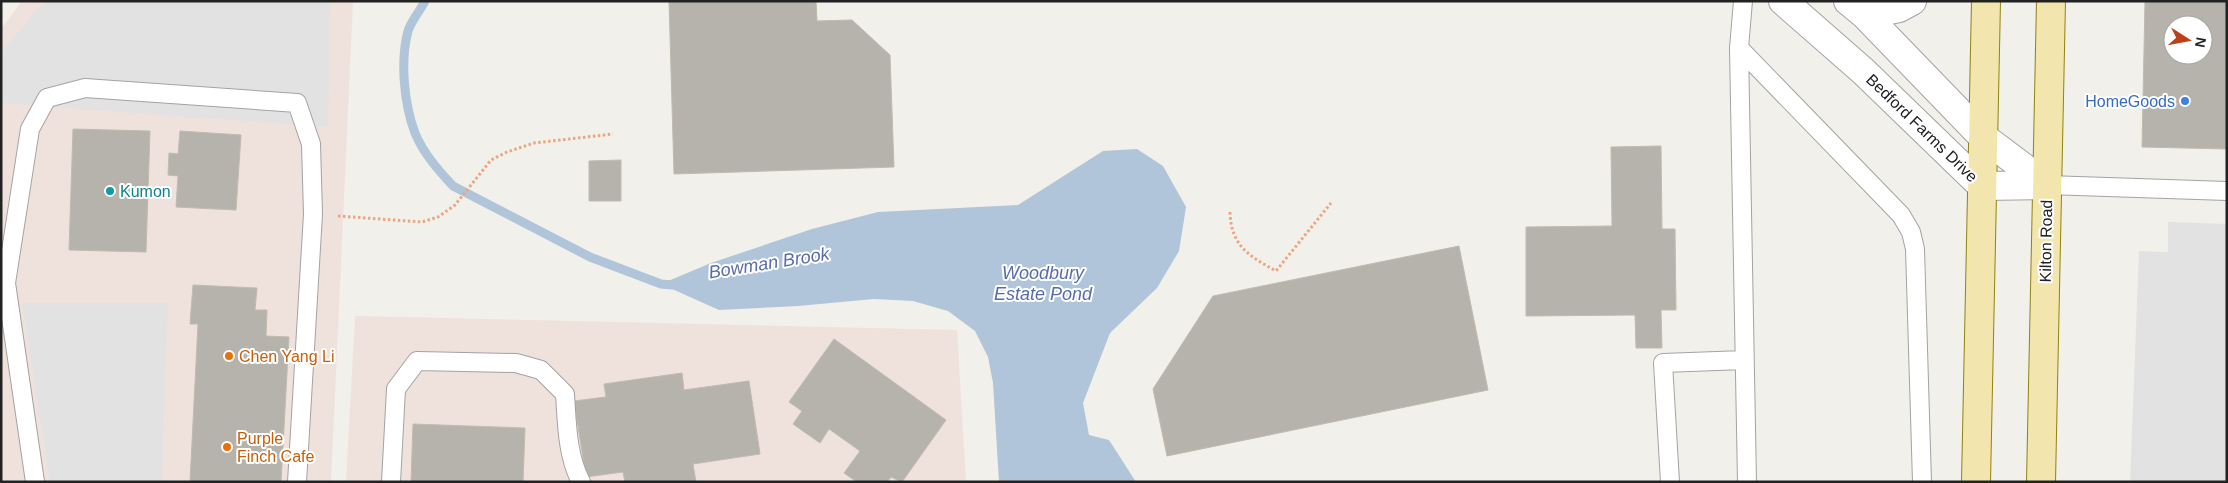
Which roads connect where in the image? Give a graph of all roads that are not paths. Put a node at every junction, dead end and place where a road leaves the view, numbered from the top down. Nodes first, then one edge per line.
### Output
1 (1743, 1) edge
2 (1783, 1) edge
3 (1912, 1) edge
4 (1986, 1) edge
5 (2051, 1) edge
6 (1856, 8) edge
7 (1739, 48) junction
8 (1983, 137) junction
9 (2047, 185) junction
10 (1982, 186) junction
11 (2227, 191) edge
12 (1744, 360) junction
13 (35, 482) edge
14 (296, 482) edge
15 (391, 482) edge
16 (581, 482) edge
17 (1670, 482) edge
18 (1747, 482) edge
19 (1922, 482) edge
20 (1976, 482) edge
21 (2041, 482) edge

1 - 7 lane
2 - 10 street, Bedford Farms Drive
3 - 6 street
4 - 8 main road
5 - 9 main road, Kilton Road
6 - 8 street
7 - 12 lane
7 - 19 lane
8 - 9 street
8 - 10 main road
9 - 10 street, Bedford Farms Drive
9 - 11 lane
9 - 21 main road, Kilton Road
10 - 20 main road
12 - 17 lane
12 - 18 lane
13 - 14 lane
15 - 16 lane

